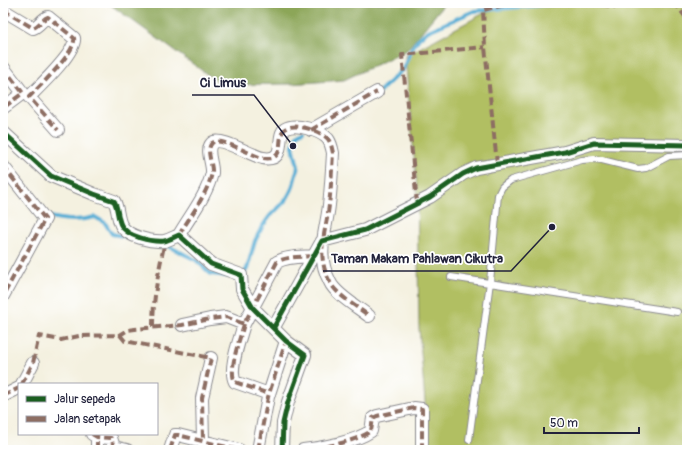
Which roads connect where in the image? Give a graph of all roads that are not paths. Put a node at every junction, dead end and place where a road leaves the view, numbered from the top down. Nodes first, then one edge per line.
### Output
1 (5, 10) edge
2 (3, 67) edge
3 (378, 92) dead end
4 (26, 95) junction
5 (3, 108) edge
6 (58, 130) dead end
7 (311, 130) junction
8 (3, 132) edge
9 (687, 145) edge
10 (687, 155) edge
11 (3, 166) edge
12 (179, 235) junction
13 (322, 241) junction
14 (314, 256) junction
15 (451, 276) dead end
16 (490, 282) junction
17 (4, 291) edge
18 (253, 308) junction
19 (677, 312) dead end
20 (369, 316) dead end
21 (244, 324) junction
22 (182, 325) dead end
23 (274, 327) junction
24 (286, 341) junction
25 (211, 358) dead end
26 (33, 363) dead end
27 (23, 383) edge
28 (18, 388) edge
29 (269, 394) junction
30 (3, 396) edge
31 (95, 435) edge
32 (203, 440) junction
33 (470, 440) dead end
34 (97, 450) edge
35 (128, 450) edge
36 (170, 450) edge
37 (239, 450) edge
38 (258, 450) edge
39 (282, 450) edge
40 (303, 450) edge
41 (422, 450) edge

1 - 4 street
2 - 4 street
3 - 7 street
4 - 5 street
4 - 6 street
7 - 12 street
7 - 13 street
8 - 12 street
9 - 13 street
10 - 16 lane
11 - 17 street
12 - 18 street
13 - 14 street
13 - 20 street
14 - 18 street
14 - 23 street
15 - 16 lane
16 - 19 lane
16 - 33 lane
18 - 21 street
18 - 23 street
21 - 22 street
21 - 29 street
23 - 24 street
24 - 29 street
24 - 39 street
25 - 32 street
26 - 27 street
28 - 30 street
29 - 38 street
31 - 34 street
31 - 35 street
32 - 36 street
32 - 37 street
40 - 41 street

